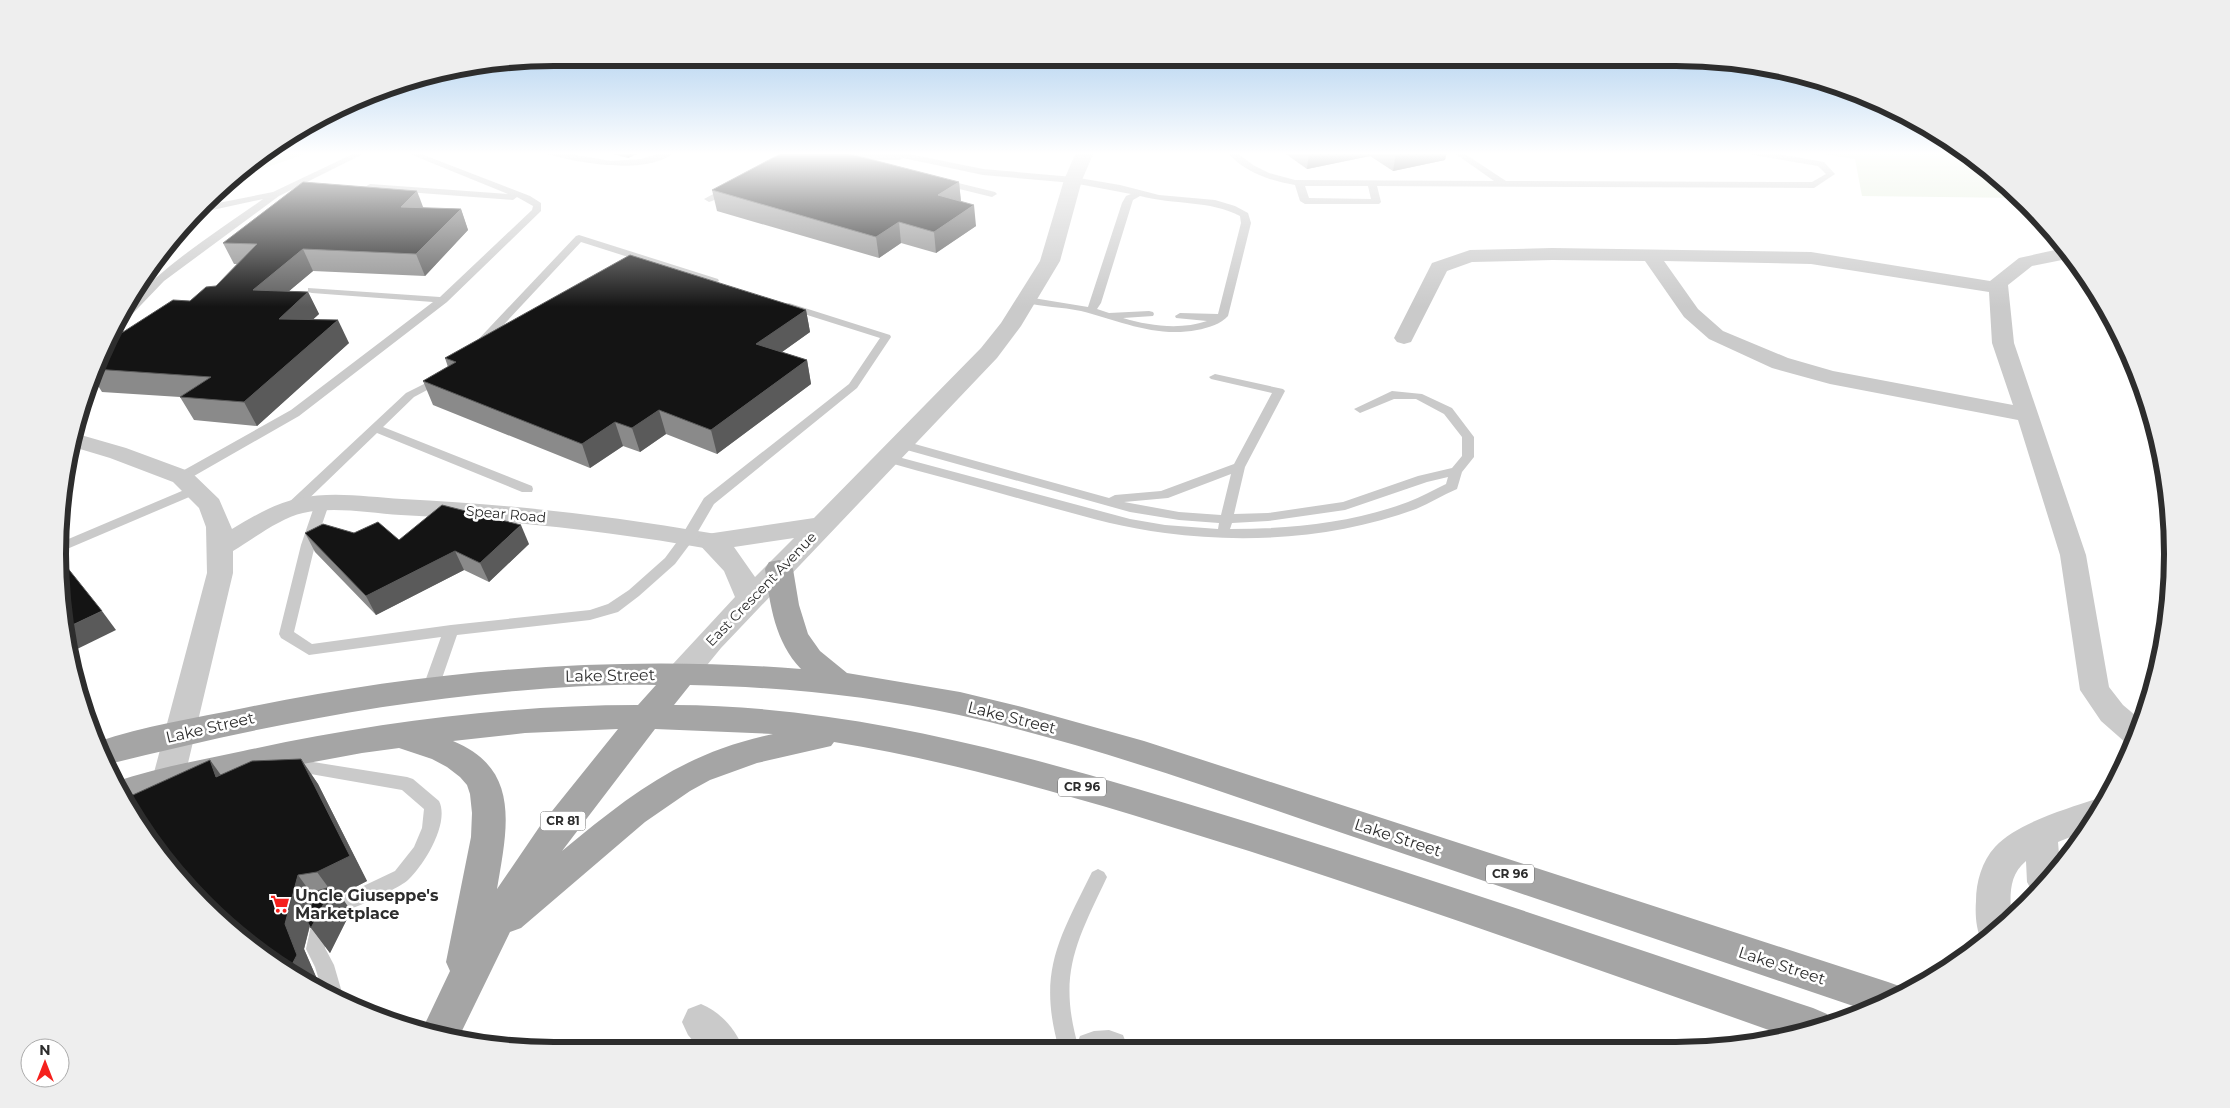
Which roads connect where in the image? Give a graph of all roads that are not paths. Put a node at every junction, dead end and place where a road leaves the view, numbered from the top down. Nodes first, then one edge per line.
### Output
1 (233, 204) edge
2 (263, 204) edge
3 (536, 204) edge
4 (1066, 204) edge
5 (1127, 204) edge
6 (1212, 204) edge
7 (209, 209) edge
8 (2061, 254) edge
9 (1650, 255) junction
10 (151, 278) edge
11 (160, 279) junction
12 (728, 286) edge
13 (1999, 288) junction
14 (312, 290) dead end
15 (443, 300) junction
16 (1027, 300) junction
17 (774, 301) edge
18 (135, 305) edge
19 (1091, 310) junction
20 (1149, 314) dead end
21 (1106, 315) junction
22 (1180, 316) dead end
23 (1220, 318) junction
24 (1404, 338) dead end
25 (469, 355) edge
26 (452, 372) edge
27 (1215, 377) dead end
28 (1360, 409) dead end
29 (2028, 415) junction
30 (375, 428) junction
31 (80, 442) edge
32 (894, 451) junction
33 (1239, 468) junction
34 (1456, 471) junction
35 (189, 483) junction
36 (527, 489) dead end
37 (1098, 498) junction
38 (322, 504) junction
39 (291, 508) junction
40 (1225, 519) junction
41 (822, 525) junction
42 (1224, 534) junction
43 (699, 539) junction
44 (66, 544) edge
45 (220, 546) junction
46 (778, 569) junction
47 (750, 599) junction
48 (451, 630) junction
49 (683, 673) junction
50 (838, 683) junction
51 (431, 687) junction
52 (646, 718) junction
53 (2131, 730) edge
54 (180, 733) junction
55 (860, 733) junction
56 (398, 735) junction
57 (108, 751) edge
58 (263, 760) junction
59 (168, 780) junction
60 (128, 791) edge
61 (2088, 816) edge
62 (2041, 836) junction
63 (2044, 875) edge
64 (1098, 877) dead end
65 (1995, 924) edge
66 (490, 933) junction
67 (330, 986) edge
68 (461, 988) junction
69 (1879, 997) edge
70 (701, 1022) dead end
71 (1805, 1024) edge
72 (443, 1028) edge
73 (718, 1042) edge
74 (1067, 1042) edge

1 - 7 lane
2 - 11 lane
3 - 15 lane
4 - 16 street, East Crescent Avenue
5 - 19 lane
6 - 23 lane
8 - 13 street
9 - 13 street
9 - 24 street
9 - 29 street
10 - 11 lane
11 - 18 lane
12 - 25 lane
13 - 29 street
14 - 15 lane
15 - 35 lane
16 - 19 lane
16 - 32 street, East Crescent Avenue
17 - 43 lane
19 - 21 lane
20 - 21 lane
21 - 23 lane
22 - 23 lane
26 - 30 lane
27 - 33 lane
28 - 34 lane
29 - 53 street
30 - 36 lane
30 - 39 lane
31 - 35 street
32 - 37 lane
32 - 41 street, East Crescent Avenue
32 - 42 lane
33 - 37 lane
33 - 40 lane
34 - 40 lane
34 - 42 lane
35 - 44 lane
35 - 45 street
37 - 40 lane
38 - 39 street, Spear Road
38 - 43 street, Spear Road
38 - 48 lane
39 - 45 street, Spear Road
40 - 42 lane
41 - 43 street
41 - 46 street, East Crescent Avenue
43 - 47 street
43 - 48 lane
45 - 54 street
46 - 47 street, East Crescent Avenue
46 - 50 main road
47 - 49 street, East Crescent Avenue
48 - 51 lane
49 - 50 main road, Lake Street / CR 96
49 - 51 main road, Lake Street
49 - 52 main road, East Crescent Avenue
50 - 69 main road, Lake Street / CR 96
51 - 54 main road, Lake Street
52 - 55 main road, CR 96
52 - 56 main road
52 - 66 main road, East Crescent Avenue / CR 81
54 - 57 main road, Lake Street
54 - 59 street
55 - 66 main road
55 - 71 main road, CR 96
56 - 58 main road
56 - 68 main road
58 - 59 main road
58 - 67 lane
59 - 60 main road
61 - 62 street
62 - 63 street
62 - 65 street
64 - 74 lane
66 - 68 main road, East Crescent Avenue / CR 81
68 - 72 main road, East Crescent Avenue / CR 81
70 - 73 street

